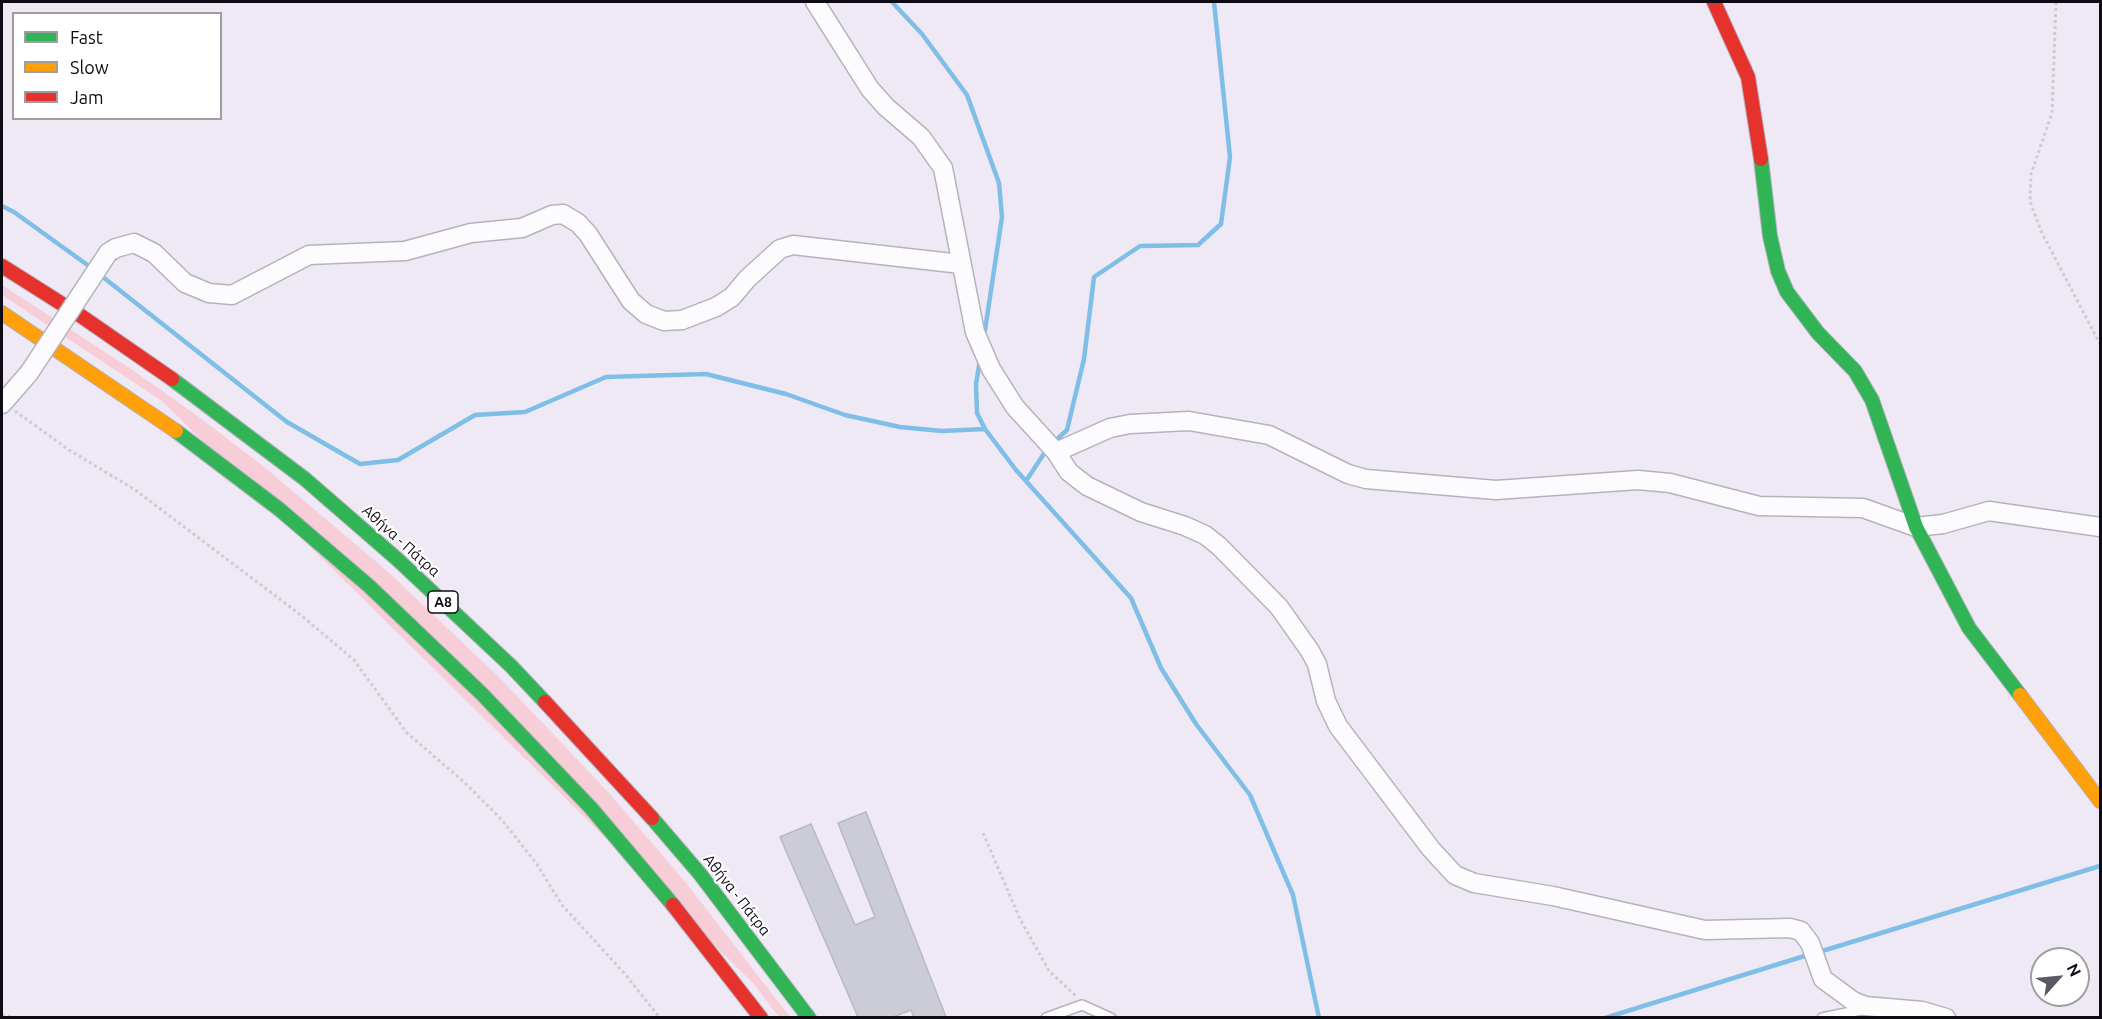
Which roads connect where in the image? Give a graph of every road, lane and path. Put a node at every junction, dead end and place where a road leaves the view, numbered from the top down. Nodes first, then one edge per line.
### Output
1 (815, 2) edge
2 (1714, 2) edge
3 (2056, 2) edge
4 (961, 264) junction
5 (2, 266) edge
6 (2, 313) edge
7 (2100, 344) edge
8 (3, 403) edge
9 (1056, 452) junction
10 (2100, 526) edge
11 (1916, 527) junction
12 (2100, 801) edge
13 (982, 833) dead end
14 (1083, 1005) junction
15 (1878, 1008) junction
16 (2, 1015) edge
17 (19, 1017) edge
18 (660, 1017) edge
19 (761, 1017) edge
20 (809, 1017) edge
21 (1047, 1017) edge
22 (1111, 1017) edge
23 (1822, 1017) edge
24 (1946, 1017) edge

1 - 4 street
2 - 11 main road
3 - 7 path
4 - 8 street, bridge
4 - 9 street
5 - 20 main road, Αθήνα - Πάτρα / Α8
6 - 19 main road, Α8
8 - 18 path
9 - 11 street
9 - 15 street
10 - 11 street
11 - 12 main road
13 - 14 path
14 - 21 lane
14 - 22 lane
15 - 23 lane
15 - 24 street
16 - 17 path

